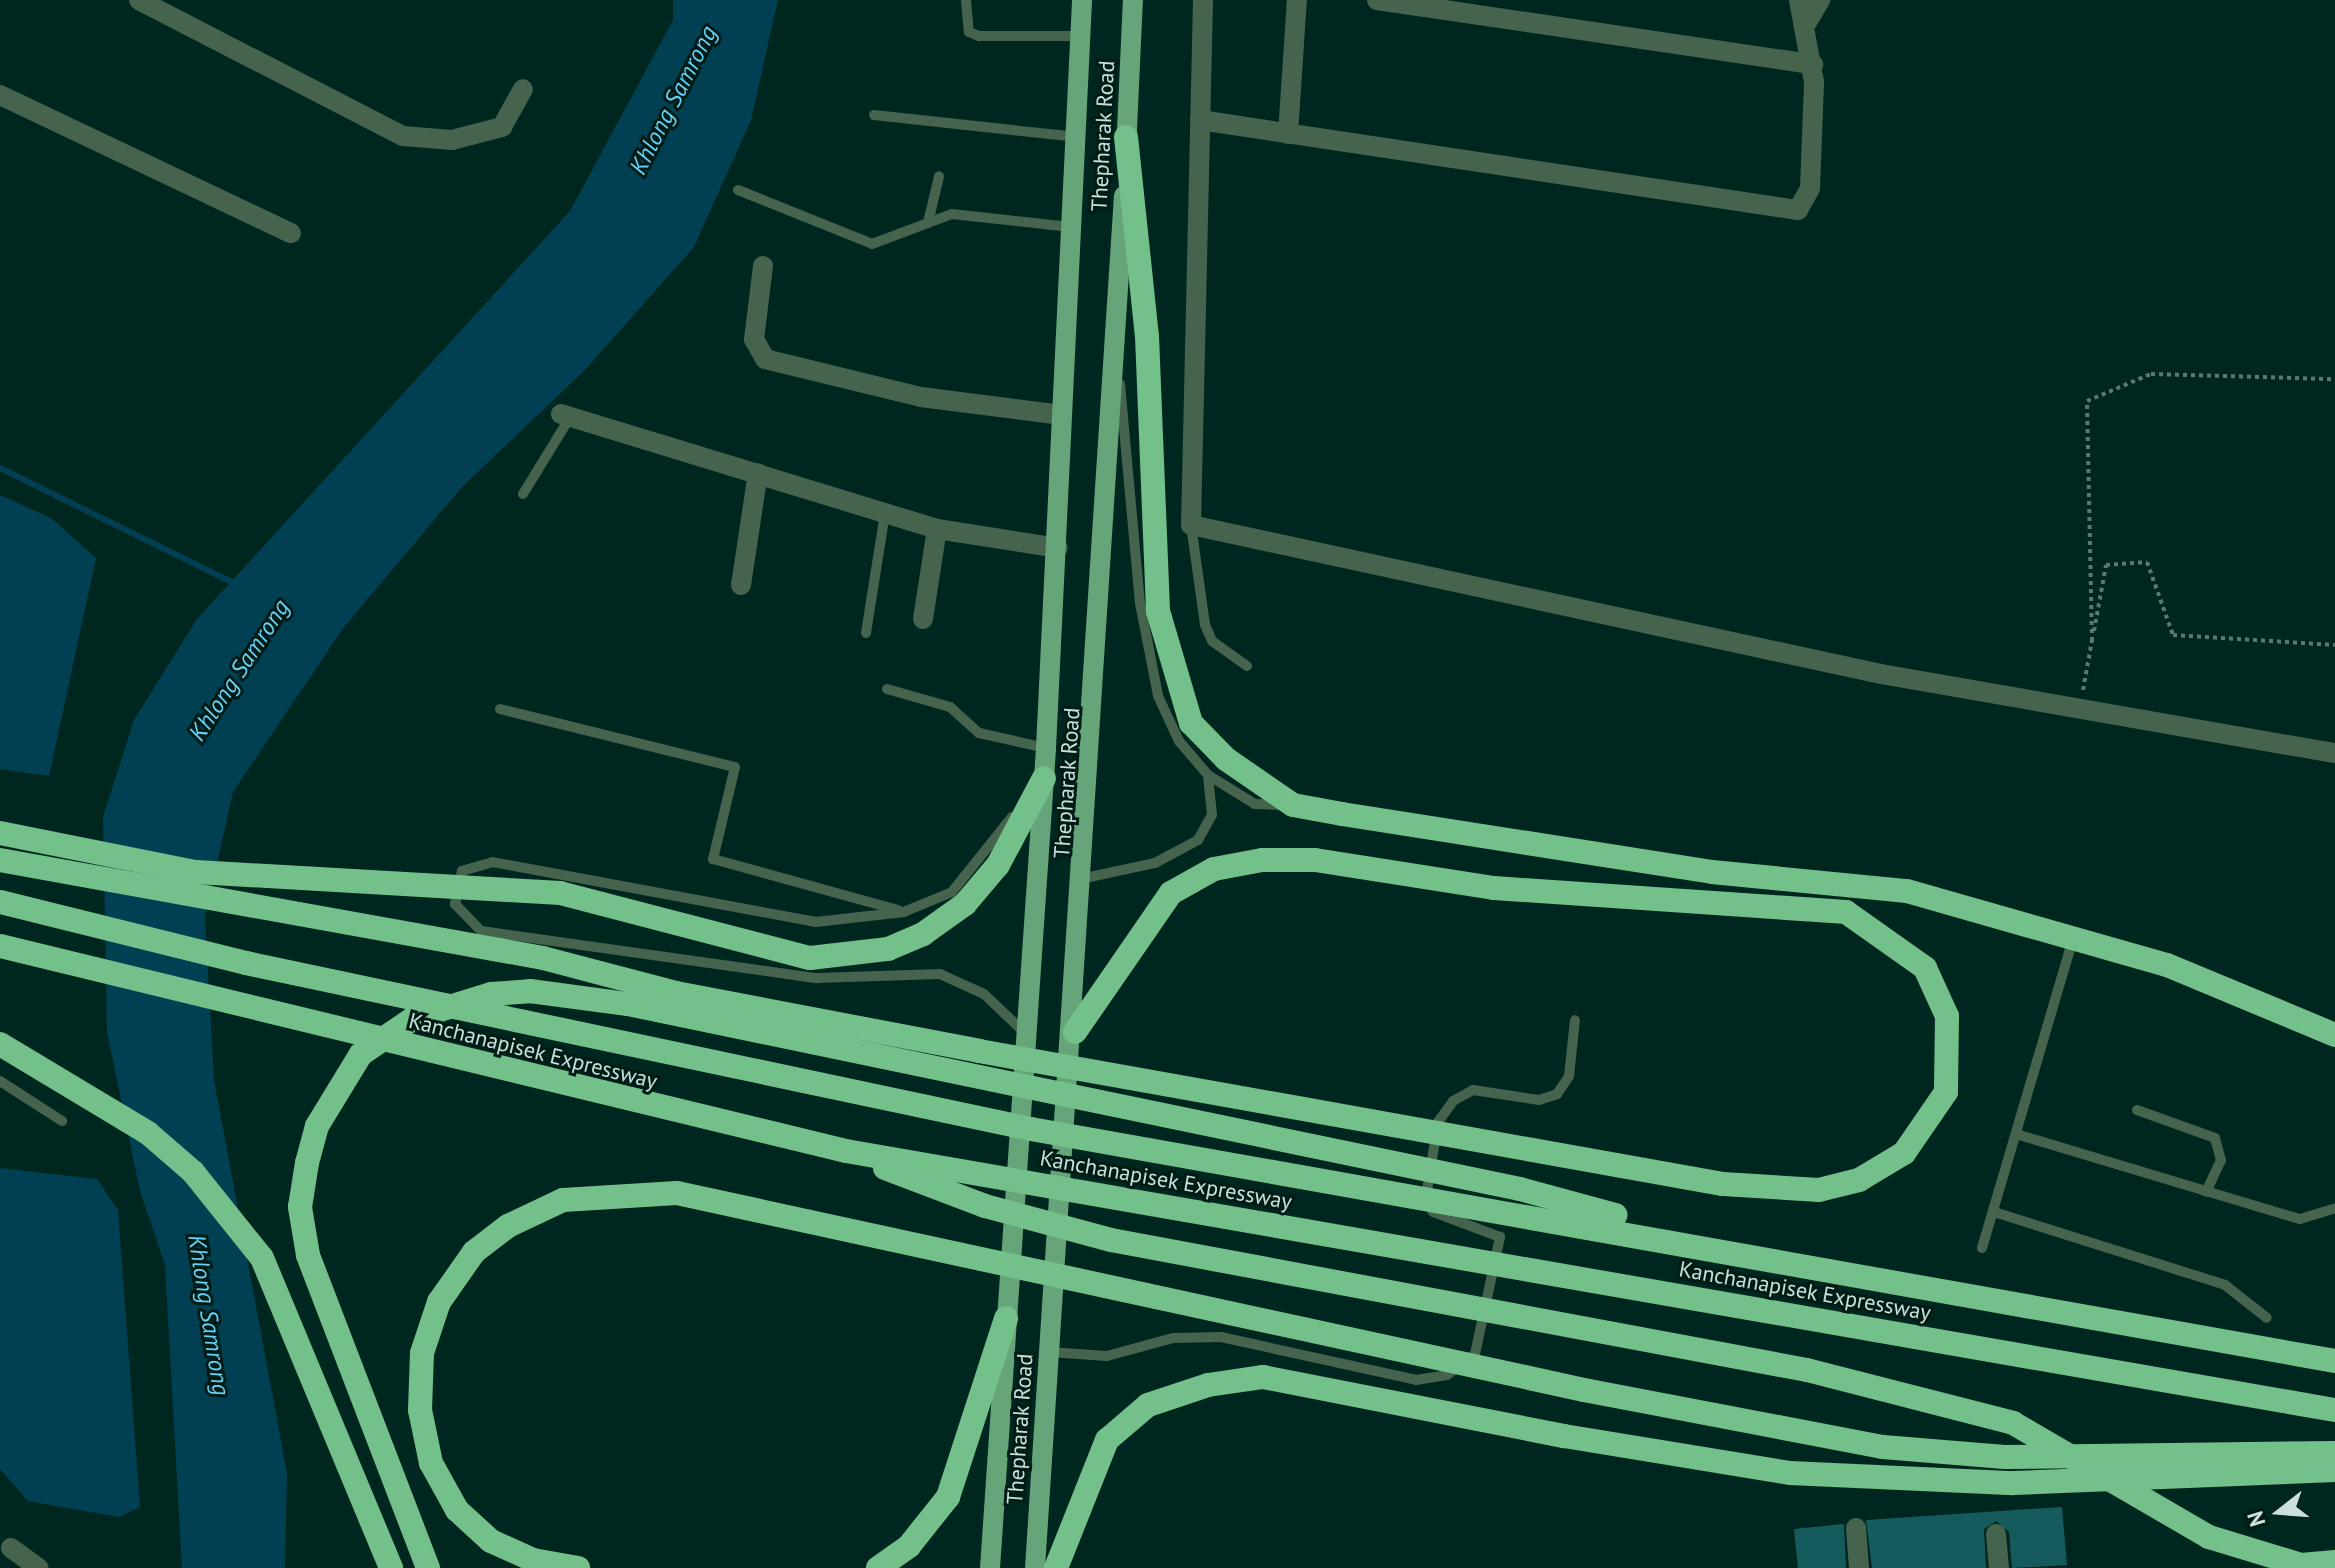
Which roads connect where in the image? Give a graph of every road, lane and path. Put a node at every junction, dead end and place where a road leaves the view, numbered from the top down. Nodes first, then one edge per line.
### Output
1 (139, 0) edge
2 (966, 0) edge
3 (1082, 0) edge
4 (1133, 0) edge
5 (1203, 0) edge
6 (1297, 0) edge
7 (1377, 0) edge
8 (1799, 0) edge
9 (1820, 0) edge
10 (1807, 22) junction
11 (1080, 36) junction
12 (1813, 64) junction
13 (523, 89) dead end
14 (0, 95) edge
15 (874, 115) dead end
16 (1200, 120) junction
17 (1288, 134) junction
18 (1075, 137) junction
19 (1126, 137) junction
20 (939, 176) dead end
21 (738, 190) dead end
22 (928, 223) junction
23 (1070, 227) junction
24 (291, 233) dead end
25 (763, 266) dead end
26 (1118, 358) junction
27 (2335, 379) edge
28 (566, 414) joint
29 (1062, 415) junction
30 (758, 473) junction
31 (523, 494) dead end
32 (885, 513) junction
33 (1191, 525) junction
34 (937, 529) junction
35 (1058, 548) junction
36 (741, 585) dead end
37 (923, 619) dead end
38 (866, 633) dead end
39 (2092, 641) junction
40 (2335, 645) edge
41 (1247, 666) dead end
42 (887, 689) dead end
43 (2080, 708) junction
44 (500, 709) dead end
45 (1046, 748) junction
46 (2335, 753) edge
47 (1208, 775) junction
48 (1044, 778) junction
49 (1293, 805) junction
50 (0, 833) edge
51 (0, 860) edge
52 (1085, 878) junction
53 (0, 902) edge
54 (904, 912) junction
55 (2073, 939) junction
56 (0, 946) edge
57 (1575, 1020) dead end
58 (2332, 1031) edge
59 (1075, 1032) junction
60 (1027, 1035) junction
61 (0, 1044) edge
62 (0, 1081) edge
63 (2137, 1110) dead end
64 (62, 1121) dead end
65 (2016, 1134) junction
66 (846, 1151) junction
67 (2206, 1192) junction
68 (2335, 1208) edge
69 (1994, 1212) junction
70 (1729, 1248) junction
71 (1982, 1248) dead end
72 (1006, 1318) junction
73 (2267, 1318) dead end
74 (1049, 1352) junction
75 (2335, 1361) edge
76 (2335, 1410) edge
77 (2335, 1453) edge
78 (2335, 1470) edge
79 (1856, 1528) dead end
80 (1996, 1534) dead end
81 (11, 1548) dead end
82 (387, 1558) edge
83 (2335, 1562) edge
84 (39, 1568) edge
85 (428, 1568) edge
86 (578, 1568) edge
87 (878, 1568) edge
88 (990, 1568) edge
89 (1035, 1568) edge
90 (1056, 1568) edge
91 (1859, 1568) edge
92 (1999, 1568) edge

1 - 13 street
2 - 11 lane
3 - 11 main road, Thepharak Road
4 - 19 main road, Thepharak Road
5 - 16 street
6 - 17 street
7 - 12 street
8 - 10 street
9 - 10 street
10 - 12 street
11 - 18 main road, Thepharak Road
12 - 17 street
14 - 24 street
15 - 18 lane
16 - 17 street
16 - 33 street
18 - 23 main road, Thepharak Road
19 - 26 main road, Thepharak Road
19 - 49 highway
20 - 22 lane
21 - 22 lane
22 - 23 lane
23 - 29 main road, Thepharak Road
25 - 29 street
26 - 47 lane
26 - 52 main road, Thepharak Road
27 - 39 path
28 - 30 street
28 - 31 lane
29 - 35 main road, Thepharak Road
30 - 32 street
30 - 36 street
32 - 34 street
32 - 38 lane
33 - 41 lane
33 - 43 street
34 - 35 street
34 - 37 street
35 - 45 main road, Thepharak Road
39 - 40 path
39 - 43 path
42 - 45 lane
43 - 46 street
44 - 54 lane
45 - 48 main road, Thepharak Road
47 - 49 lane
47 - 52 lane
48 - 50 highway, bridge
48 - 54 lane
48 - 60 main road, Thepharak Road
49 - 55 highway
51 - 59 highway, bridge
52 - 59 main road, Thepharak Road
53 - 70 highway, Kanchanapisek Expressway, bridge
54 - 60 lane
55 - 58 highway
55 - 65 lane
56 - 66 highway, Kanchanapisek Expressway, bridge
57 - 74 lane
59 - 74 main road, Thepharak Road
60 - 72 main road, Thepharak Road
61 - 82 highway
62 - 64 lane
63 - 67 lane
65 - 67 lane
65 - 69 lane
66 - 76 highway, Kanchanapisek Expressway, bridge
66 - 83 highway, bridge
67 - 68 lane
69 - 71 lane
69 - 73 lane
70 - 75 highway, Kanchanapisek Expressway, bridge
70 - 85 highway, bridge
72 - 87 highway
72 - 88 main road, Thepharak Road
74 - 89 main road, Thepharak Road
77 - 86 highway, bridge
78 - 90 highway, bridge
79 - 91 street
80 - 92 street
81 - 84 street

